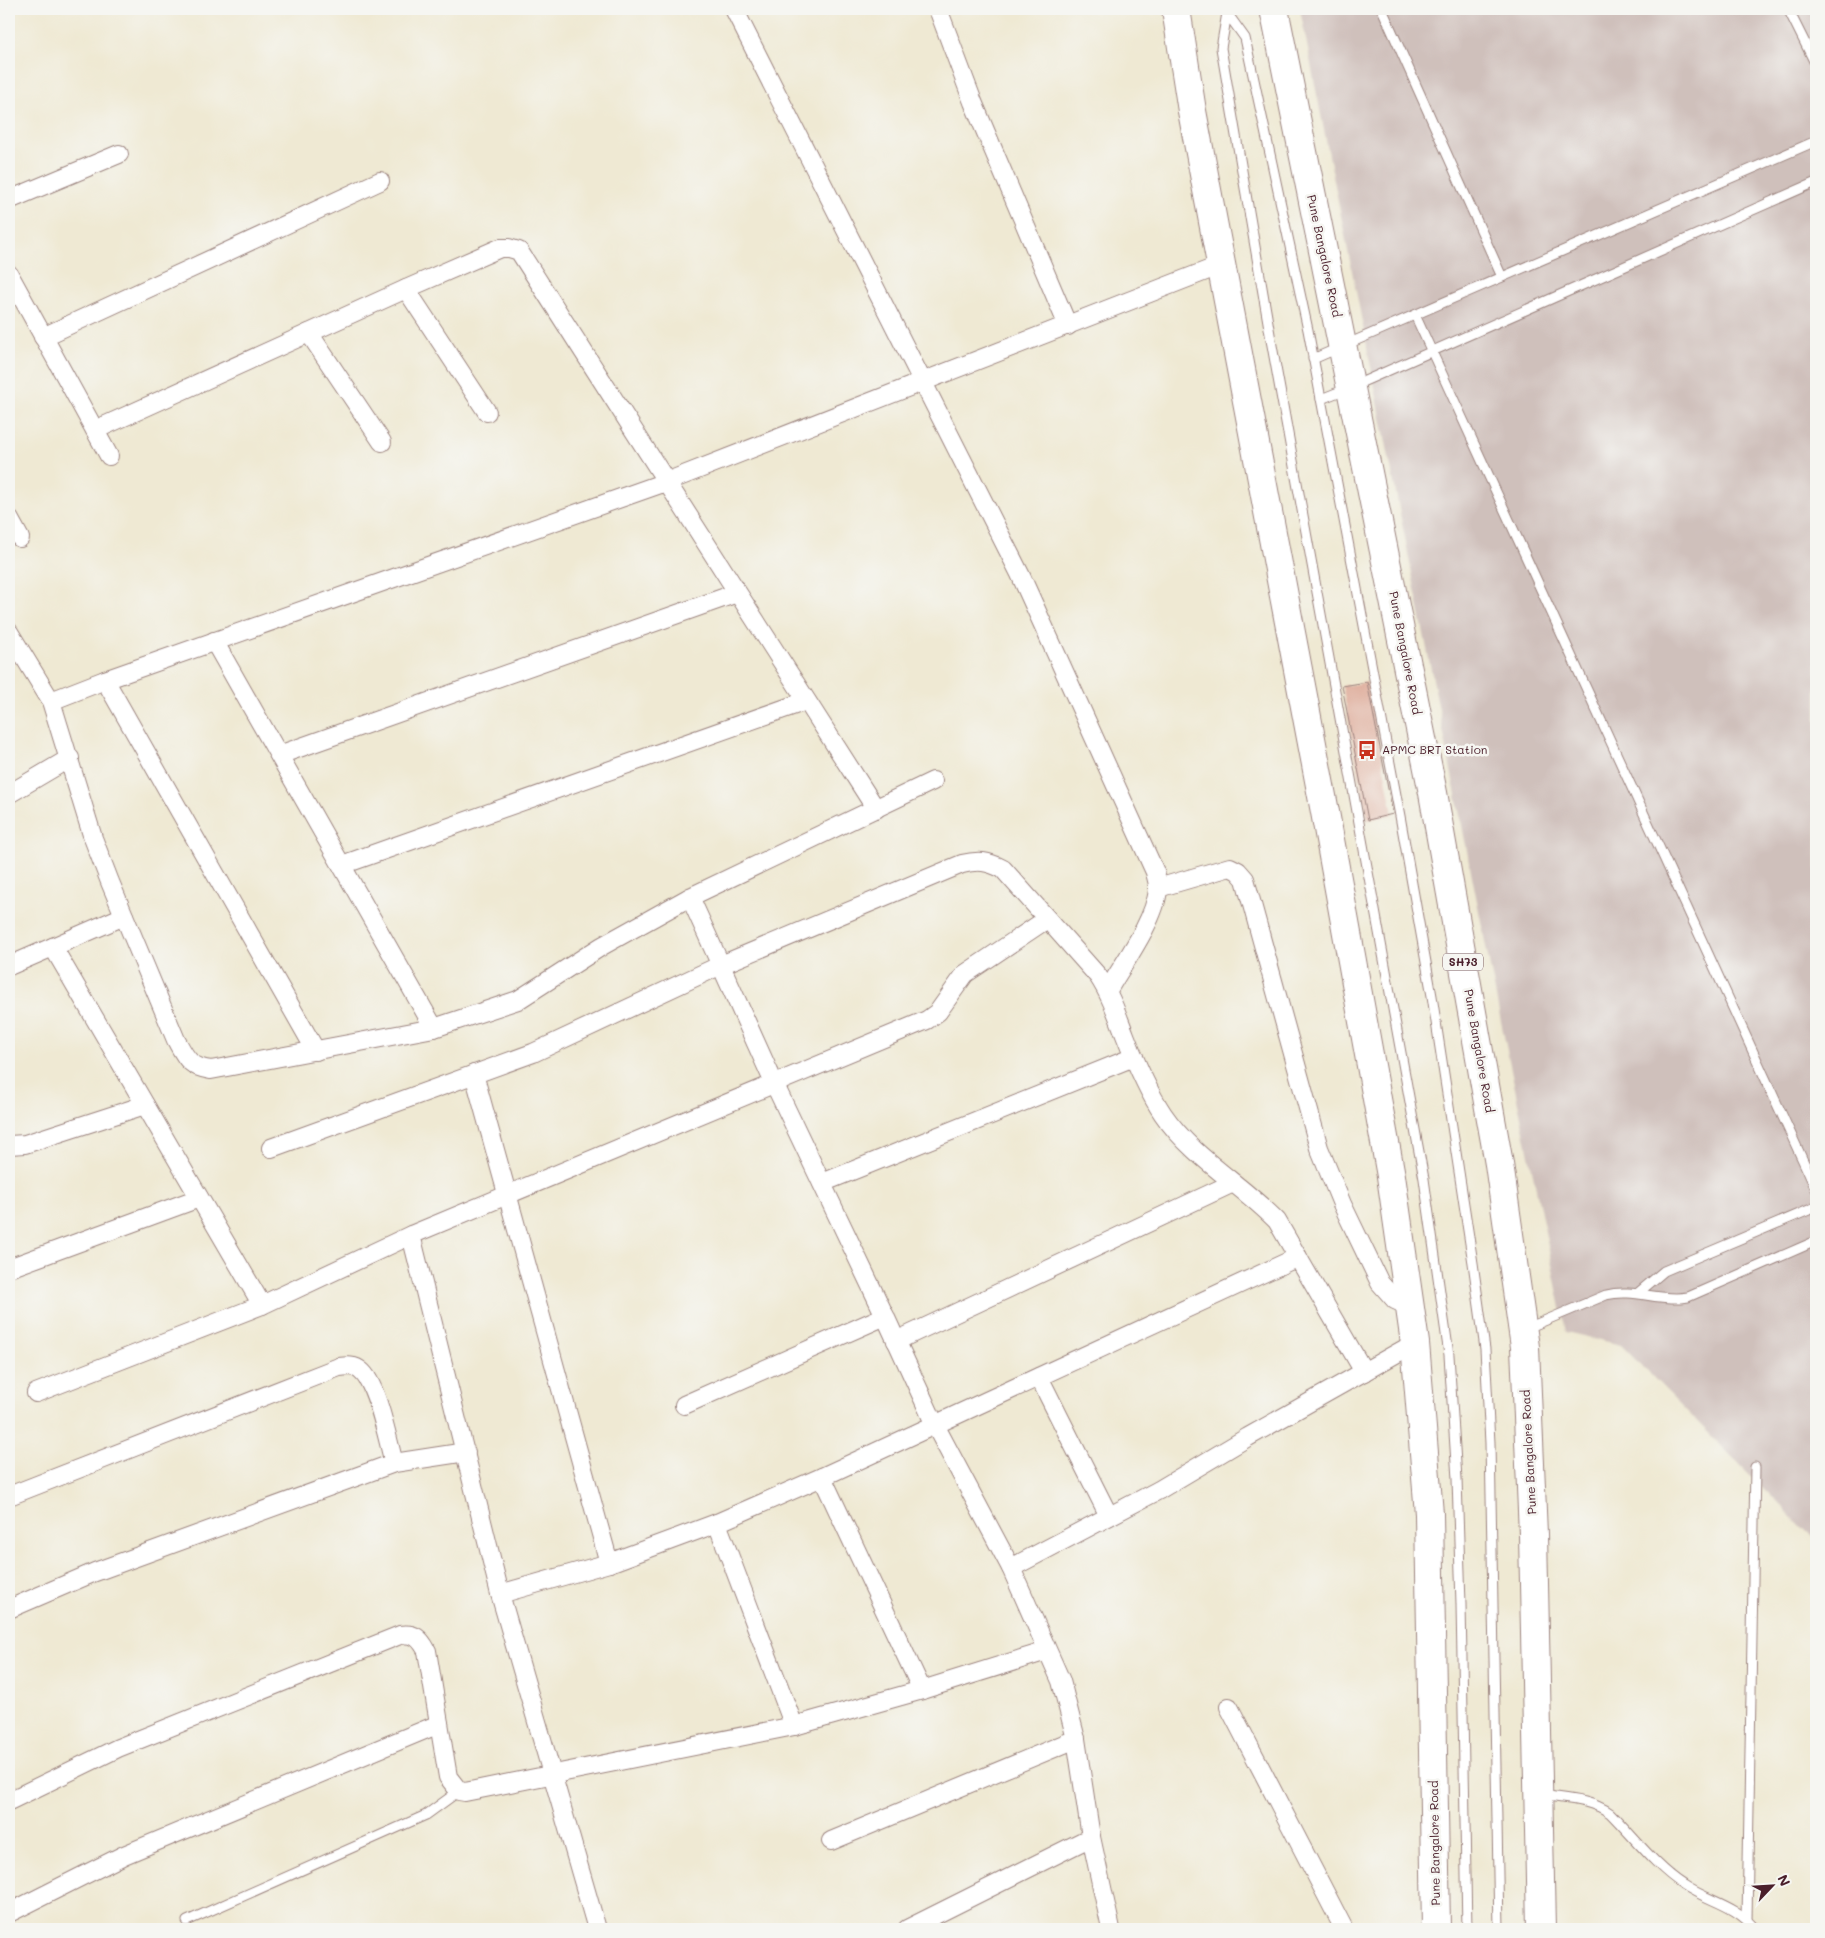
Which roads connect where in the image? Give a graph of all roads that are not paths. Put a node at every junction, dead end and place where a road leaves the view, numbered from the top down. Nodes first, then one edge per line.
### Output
1 (734, 9) edge
2 (938, 9) edge
3 (1176, 9) edge
4 (1274, 9) edge
5 (1382, 9) edge
6 (1788, 9) edge
7 (1227, 11) edge
8 (1816, 65) edge
9 (1816, 141) edge
10 (119, 154) dead end
11 (380, 181) dead end
12 (1816, 182) edge
13 (9, 200) edge
14 (1221, 265) junction
15 (9, 274) edge
16 (1502, 277) junction
17 (406, 289) junction
18 (1414, 315) junction
19 (1068, 326) junction
20 (309, 333) junction
21 (43, 336) junction
22 (1343, 346) junction
23 (1432, 352) junction
24 (1313, 359) junction
25 (924, 383) junction
26 (1351, 387) junction
27 (1321, 399) junction
28 (487, 412) dead end
29 (95, 430) junction
30 (382, 442) dead end
31 (109, 456) dead end
32 (666, 482) junction
33 (9, 518) edge
34 (20, 538) dead end
35 (737, 593) junction
36 (9, 632) edge
37 (214, 642) junction
38 (105, 680) junction
39 (51, 701) junction
40 (806, 701) junction
41 (279, 755) junction
42 (70, 758) junction
43 (933, 781) dead end
44 (9, 794) edge
45 (876, 809) junction
46 (342, 865) junction
47 (1158, 888) junction
48 (690, 897) junction
49 (124, 916) junction
50 (1047, 919) junction
51 (52, 947) junction
52 (721, 965) junction
53 (9, 966) edge
54 (1108, 990) junction
55 (434, 1028) junction
56 (316, 1051) junction
57 (1134, 1057) junction
58 (474, 1074) junction
59 (774, 1083) junction
60 (144, 1105) junction
61 (9, 1145) edge
62 (271, 1148) dead end
63 (822, 1183) junction
64 (1233, 1183) junction
65 (1816, 1190) edge
66 (507, 1196) junction
67 (199, 1198) junction
68 (1816, 1207) edge
69 (411, 1235) junction
70 (1816, 1241) edge
71 (1298, 1257) junction
72 (9, 1268) edge
73 (1638, 1293) junction
74 (262, 1305) junction
75 (1410, 1307) junction
76 (885, 1316) junction
77 (1522, 1330) junction
78 (896, 1341) junction
79 (1415, 1343) junction
80 (1364, 1372) junction
81 (1039, 1377) junction
82 (36, 1393) dead end
83 (684, 1405) dead end
84 (935, 1425) junction
85 (466, 1452) junction
86 (394, 1463) junction
87 (1755, 1467) dead end
88 (822, 1477) junction
89 (9, 1496) edge
90 (1109, 1516) junction
91 (717, 1523) junction
92 (609, 1563) junction
93 (1011, 1568) junction
94 (500, 1594) junction
95 (9, 1609) edge
96 (1047, 1651) junction
97 (922, 1690) junction
98 (1229, 1708) dead end
99 (439, 1724) junction
100 (794, 1726) junction
101 (1076, 1739) junction
102 (552, 1776) junction
103 (459, 1791) junction
104 (1538, 1795) junction
105 (9, 1801) edge
106 (1091, 1838) junction
107 (831, 1842) dead end
108 (9, 1913) edge
109 (187, 1920) dead end
110 (1748, 1920) junction
111 (597, 1929) edge
112 (907, 1929) edge
113 (1111, 1929) edge
114 (1344, 1929) edge
115 (1436, 1929) edge
116 (1467, 1929) edge
117 (1499, 1929) edge
118 (1541, 1929) edge
119 (1755, 1929) edge

1 - 25 street
2 - 19 street
3 - 14 main road, Pune Bangalore Road
4 - 22 main road, Pune Bangalore Road / SH73
5 - 16 lane
6 - 8 lane
7 - 24 lane
7 - 116 lane
9 - 16 lane
10 - 13 street
11 - 21 street
12 - 23 lane
14 - 19 street
14 - 75 main road, Pune Bangalore Road
15 - 21 street
16 - 18 lane
17 - 20 street
17 - 28 street
17 - 32 street
18 - 22 lane
18 - 23 lane
19 - 25 street
20 - 29 street
20 - 30 street
21 - 29 street
22 - 24 lane
22 - 26 main road, Pune Bangalore Road / SH73
23 - 26 lane
23 - 65 lane
24 - 27 lane
25 - 32 street
25 - 47 street
26 - 27 lane
26 - 77 main road, Pune Bangalore Road / SH73
27 - 117 lane
29 - 31 street
32 - 35 street
32 - 37 street
33 - 34 street
35 - 40 street
35 - 41 street
36 - 39 street
37 - 38 street
37 - 41 street
38 - 39 street
38 - 56 street
39 - 42 street
40 - 45 street
40 - 46 street
41 - 46 street
42 - 44 street
42 - 49 street
43 - 45 street
45 - 48 street
46 - 55 street
47 - 54 street
47 - 75 street
48 - 52 street
48 - 55 street
49 - 51 street
49 - 56 street
50 - 52 street
50 - 54 street
50 - 59 street
51 - 53 street
51 - 60 street
52 - 58 street
52 - 59 street
54 - 57 street
55 - 56 street
57 - 63 street
57 - 64 street
58 - 62 street
58 - 66 street
59 - 63 street
59 - 66 street
60 - 61 street
60 - 67 street
63 - 76 street
64 - 71 street
64 - 78 street
66 - 69 street
66 - 92 street
67 - 72 street
67 - 74 street
68 - 73 lane
69 - 74 street
69 - 85 street
70 - 73 lane
71 - 80 street
71 - 81 street
73 - 77 lane
74 - 82 street
75 - 79 main road, Pune Bangalore Road
76 - 78 street
76 - 83 street
77 - 104 main road, Pune Bangalore Road / SH73
78 - 84 street
79 - 80 street
79 - 115 main road, Pune Bangalore Road
80 - 90 street
81 - 84 street
81 - 90 street
84 - 88 street
84 - 93 street
85 - 86 street
85 - 94 street
86 - 89 street
86 - 95 street
87 - 110 lane
88 - 91 street
88 - 97 street
90 - 93 street
91 - 92 street
91 - 100 street
92 - 94 street
93 - 96 street
94 - 102 street
96 - 97 street
96 - 101 street
97 - 100 street
98 - 114 street
99 - 103 street
99 - 105 street
99 - 108 street
100 - 102 street
101 - 106 street
101 - 107 street
102 - 103 street
102 - 111 street
103 - 109 lane
104 - 110 lane
104 - 118 main road, Pune Bangalore Road / SH73
106 - 112 street
106 - 113 street
110 - 119 lane

